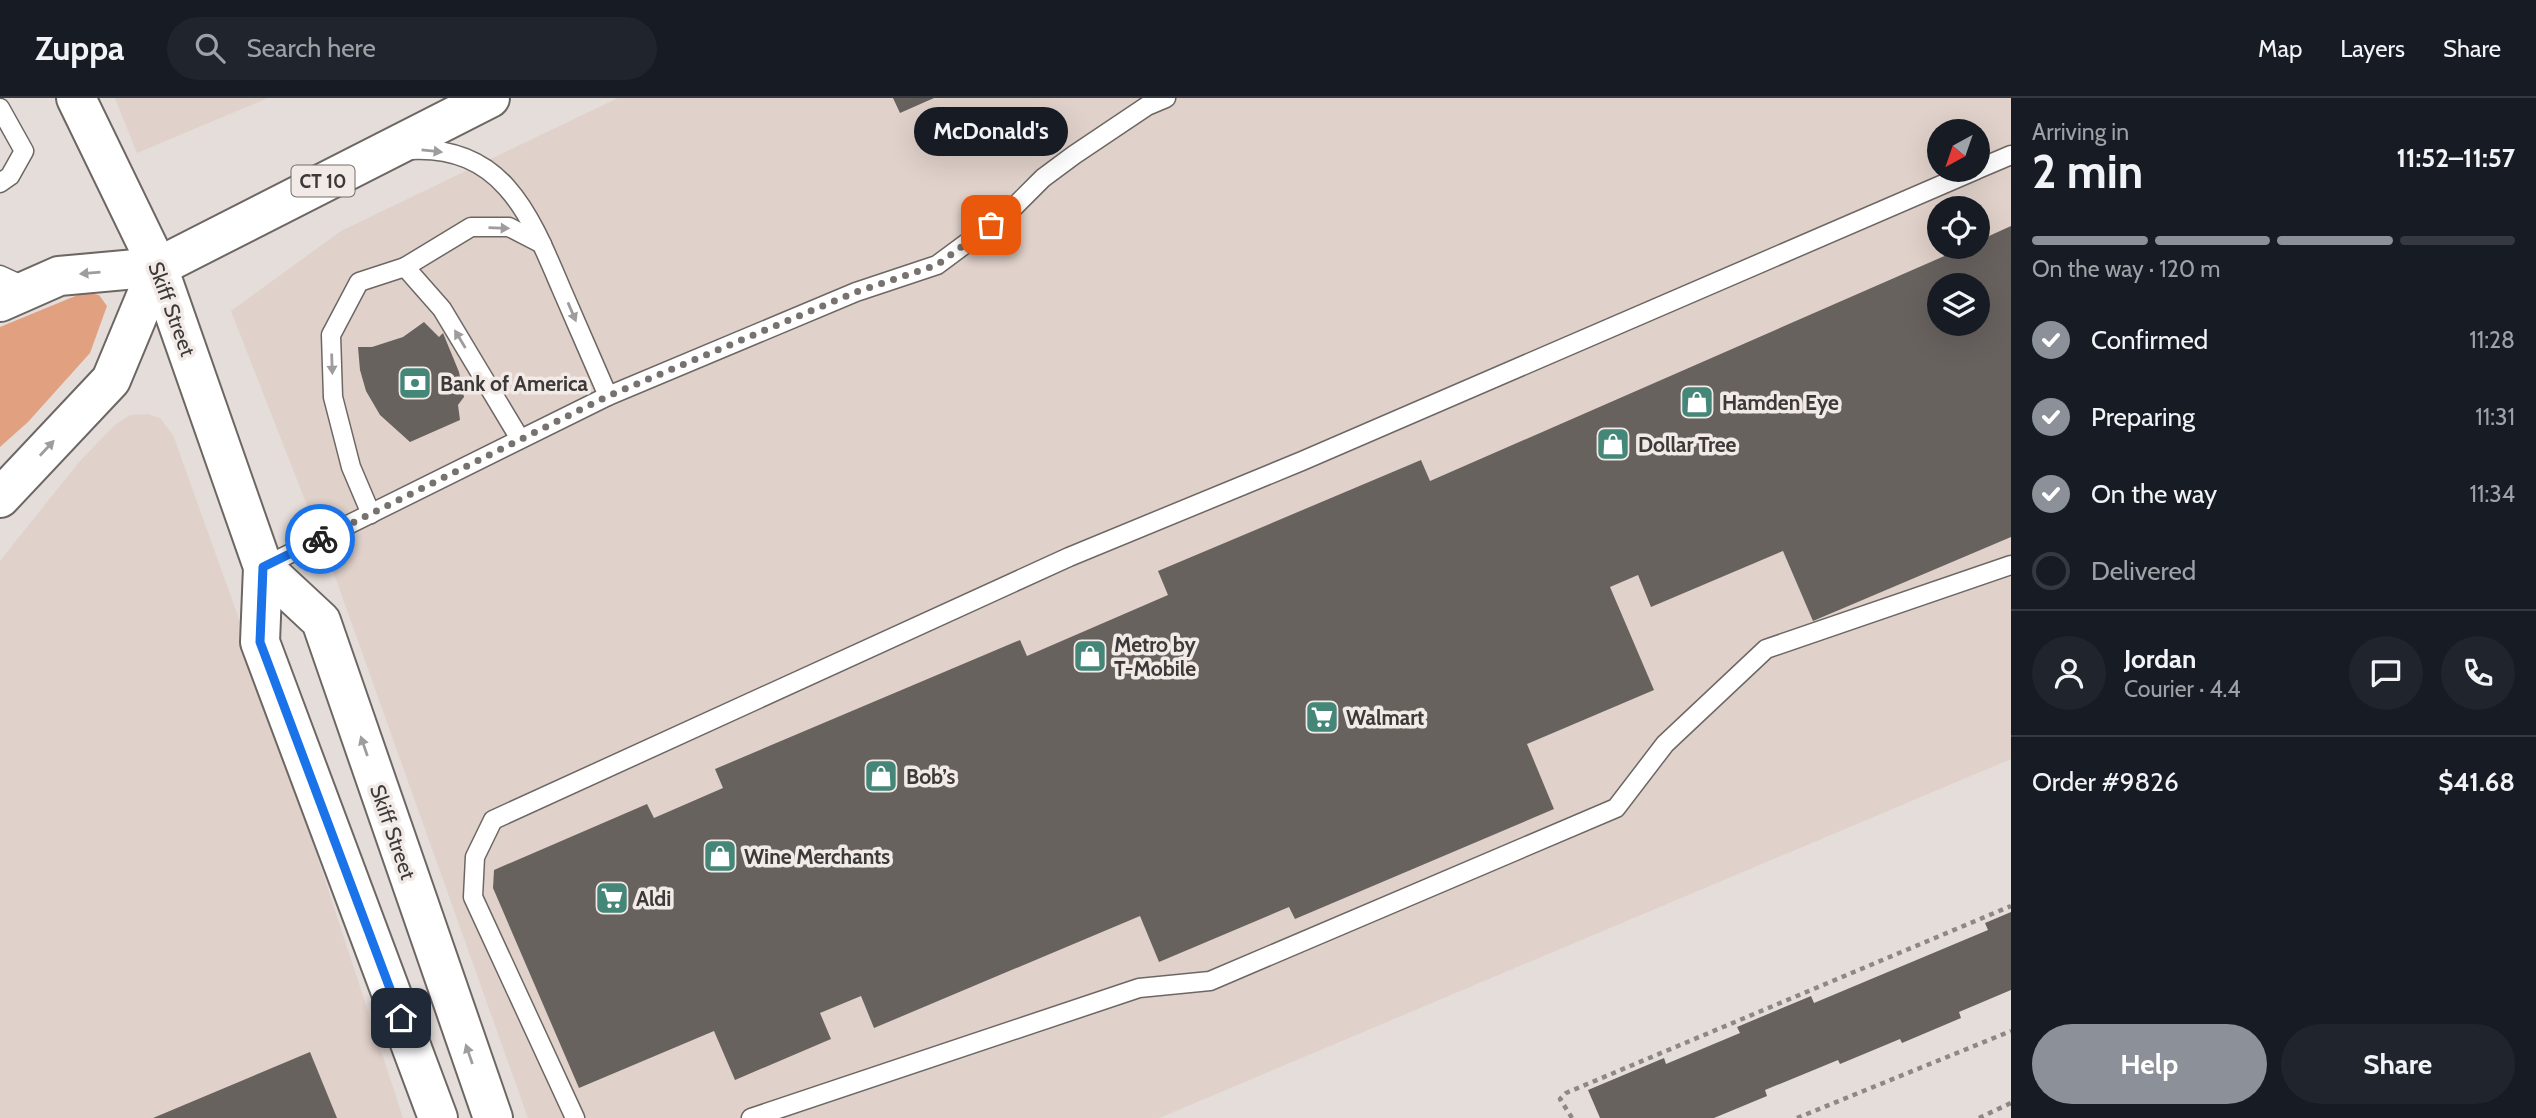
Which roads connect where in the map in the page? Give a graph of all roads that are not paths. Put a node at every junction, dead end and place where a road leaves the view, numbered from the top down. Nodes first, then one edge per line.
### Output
1 (76, 98) edge
2 (490, 98) edge
3 (1166, 98) edge
4 (0, 108) edge
5 (2011, 155) edge
6 (365, 160) junction
7 (1990, 164) edge
8 (1947, 182) edge
9 (0, 183) edge
10 (542, 244) junction
11 (158, 267) junction
12 (405, 267) junction
13 (10, 288) edge
14 (608, 396) junction
15 (520, 439) junction
16 (0, 498) edge
17 (371, 514) junction
18 (2011, 565) edge
19 (263, 567) junction
20 (438, 1118) edge
21 (493, 1118) edge
22 (575, 1118) edge
23 (751, 1118) edge

1 - 11 street, Skiff Street
2 - 6 street, CT 10
3 - 14 lane
4 - 9 lane
5 - 7 lane
6 -> 10 lane
6 - 11 street, CT 10
8 - 22 lane
12 -> 10 lane
10 -> 14 lane
11 -> 13 street, CT 10
16 -> 11 street
11 - 19 street, Skiff Street
15 -> 12 lane
12 -> 17 lane
14 - 15 lane
15 - 17 lane
17 - 19 lane
18 - 23 lane
19 - 20 street, Skiff Street
21 -> 19 street, Skiff Street

